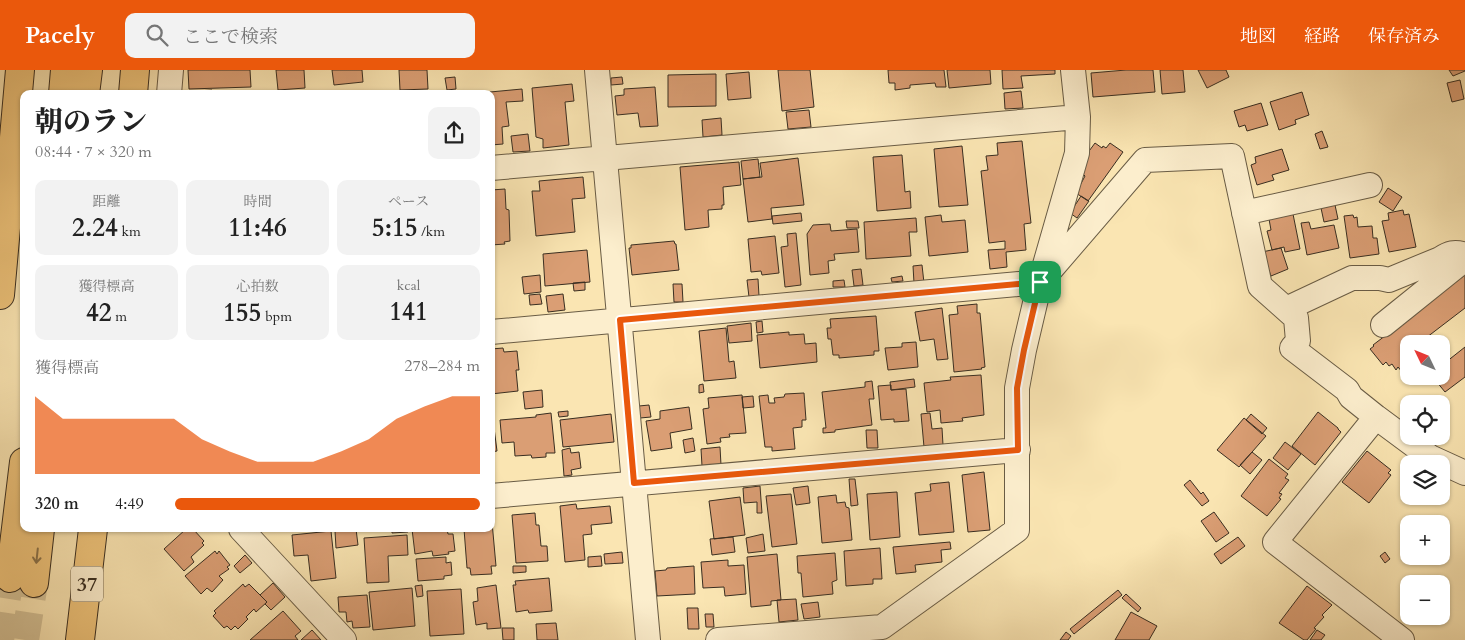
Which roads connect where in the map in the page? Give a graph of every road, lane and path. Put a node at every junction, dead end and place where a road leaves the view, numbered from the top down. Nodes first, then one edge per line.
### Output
1 (20, 70) edge
2 (65, 70) edge
3 (88, 70) edge
4 (135, 70) edge
5 (171, 70) edge
6 (598, 70) edge
7 (1073, 70) edge
8 (63, 90) edge
9 (86, 90) edge
10 (133, 90) edge
11 (170, 90) edge
12 (1078, 117) junction
13 (604, 158) junction
14 (495, 168) edge
15 (1370, 185) dead end
16 (1244, 213) junction
17 (1465, 255) edge
18 (1465, 259) edge
19 (1040, 282) junction
20 (0, 295) edge
21 (1286, 309) junction
22 (620, 320) junction
23 (1384, 325) dead end
24 (495, 332) edge
25 (1376, 417) junction
26 (1018, 450) junction
27 (1465, 473) edge
28 (634, 483) junction
29 (495, 496) edge
30 (23, 532) edge
31 (39, 532) edge
32 (93, 532) edge
33 (244, 532) edge
34 (86, 596) junction
35 (71, 640) edge
36 (80, 640) edge
37 (344, 640) edge
38 (648, 640) edge
39 (718, 640) edge
40 (1402, 640) edge

1 - 20 main road
2 - 8 main road
3 - 9 main road
4 - 10 main road
5 - 11 street
6 - 13 street
7 - 12 street
12 - 13 street
12 - 19 street
13 - 14 street
13 - 22 street
15 - 16 street
16 - 19 street
16 - 21 street
17 - 21 street
18 - 23 street
19 - 22 street
19 - 26 street
21 - 25 street
22 - 24 street
22 - 28 street
25 - 27 street
25 - 40 street
26 - 28 street
26 - 39 street
28 - 29 street
28 - 38 street
31 -> 30 main road
32 - 34 main road, 37
33 - 37 street
34 - 35 main road
34 - 36 main road, 37

